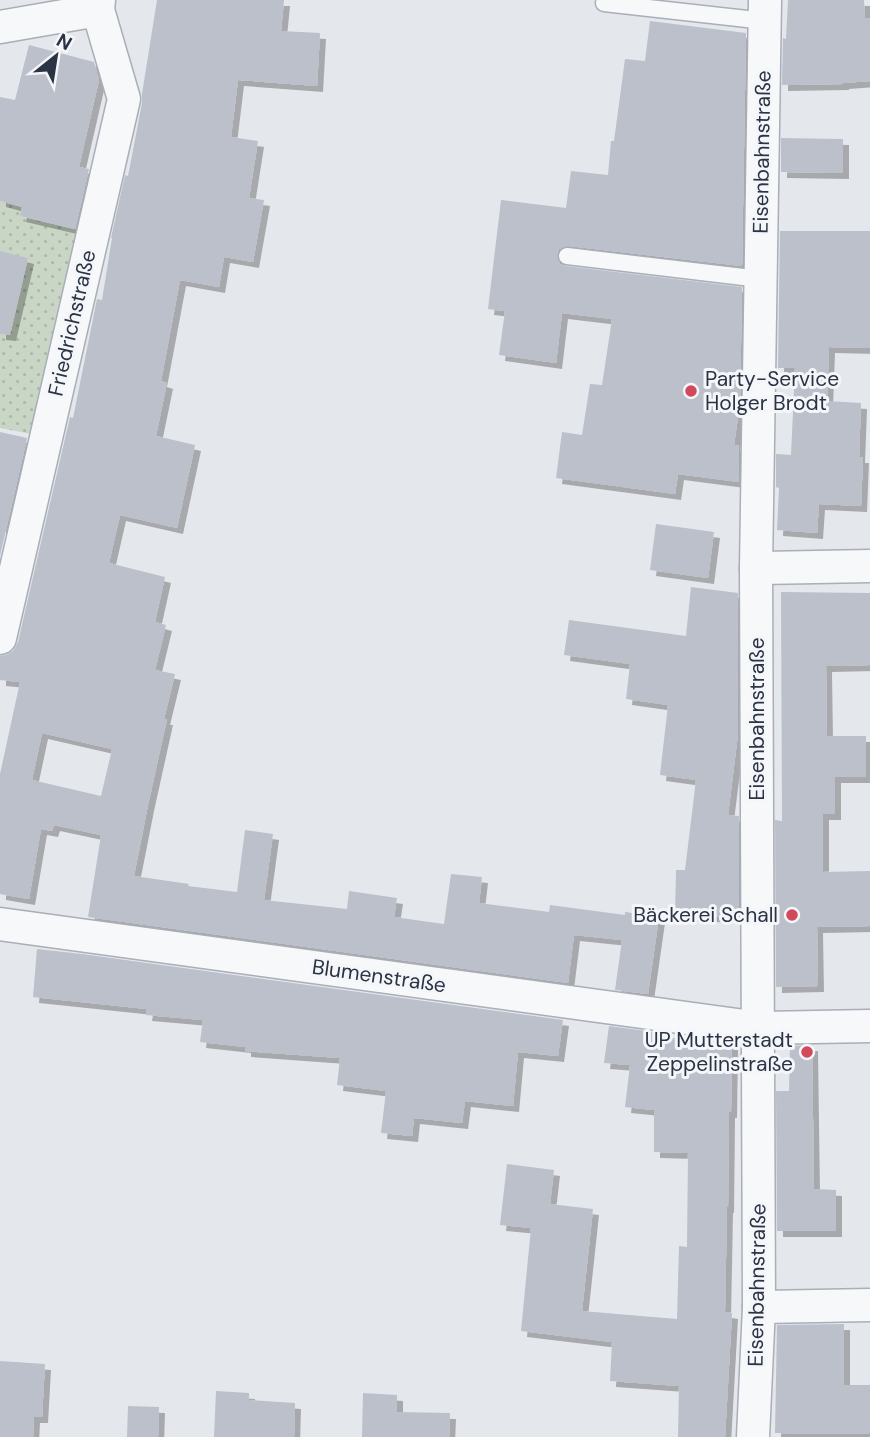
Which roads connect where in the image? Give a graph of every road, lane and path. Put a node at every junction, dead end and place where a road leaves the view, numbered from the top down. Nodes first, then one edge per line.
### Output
1 (604, 3) dead end
2 (98, 5) edge
3 (765, 10) edge
4 (0, 27) edge
5 (567, 256) dead end
6 (760, 279) junction
7 (870, 566) edge
8 (756, 568) junction
9 (0, 638) edge
10 (0, 924) edge
11 (870, 1026) edge
12 (759, 1028) junction
13 (870, 1305) edge
14 (759, 1307) junction
15 (753, 1437) edge

1 - 3 lane
2 - 4 street
2 - 9 street, Friedrichstraße
3 - 6 street, Eisenbahnstraße
5 - 6 lane
6 - 8 street, Eisenbahnstraße
7 - 8 street
8 - 12 street, Eisenbahnstraße
10 - 12 street, Blumenstraße
11 - 12 street, Blumenstraße
12 - 14 street, Eisenbahnstraße
13 - 14 street
14 - 15 street, Eisenbahnstraße

